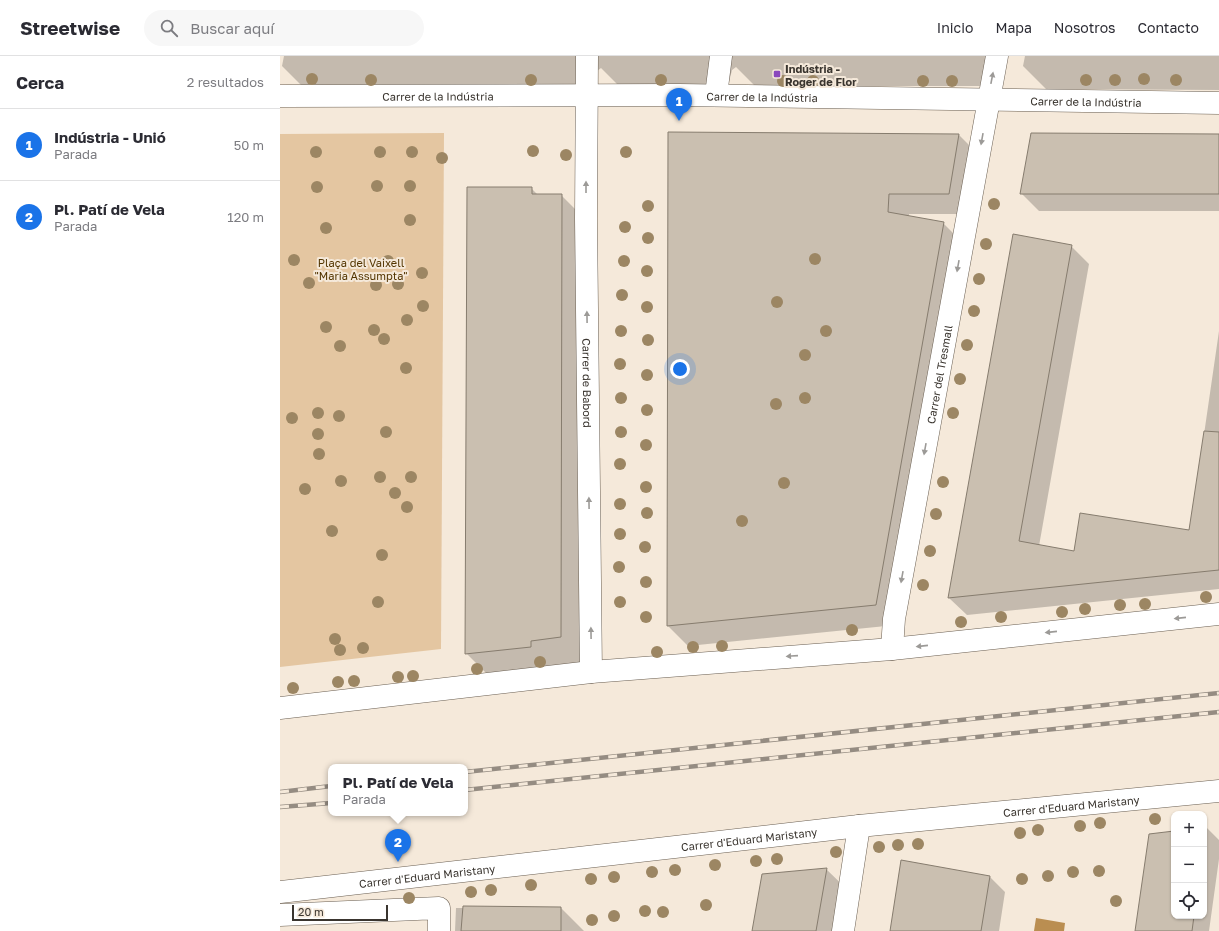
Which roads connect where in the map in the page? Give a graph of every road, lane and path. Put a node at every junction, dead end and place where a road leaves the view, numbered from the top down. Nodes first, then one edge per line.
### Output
1 (587, 56) edge
2 (721, 56) edge
3 (997, 56) edge
4 (587, 95) junction
5 (716, 95) junction
6 (280, 96) edge
7 (988, 100) junction
8 (1219, 103) edge
9 (1219, 614) edge
10 (892, 649) junction
11 (591, 672) junction
12 (280, 708) edge
13 (1219, 791) edge
14 (859, 826) junction
15 (280, 892) edge
16 (280, 915) edge
17 (439, 931) edge
18 (843, 931) edge

1 - 4 street, Carrer de Babord
2 - 5 street
7 -> 3 street, Carrer del Tresmall
4 - 5 street, Carrer de la Indústria
4 - 6 street, Carrer de la Indústria
11 -> 4 street, Carrer de Babord
5 - 7 street, Carrer de la Indústria
7 - 8 street, Carrer de la Indústria
7 -> 10 street, Carrer del Tresmall
9 -> 10 street
10 -> 11 street
11 - 12 street
13 - 14 street, Carrer d'Eduard Maristany
14 - 15 street, Carrer d'Eduard Maristany
14 - 18 street
16 - 17 street

